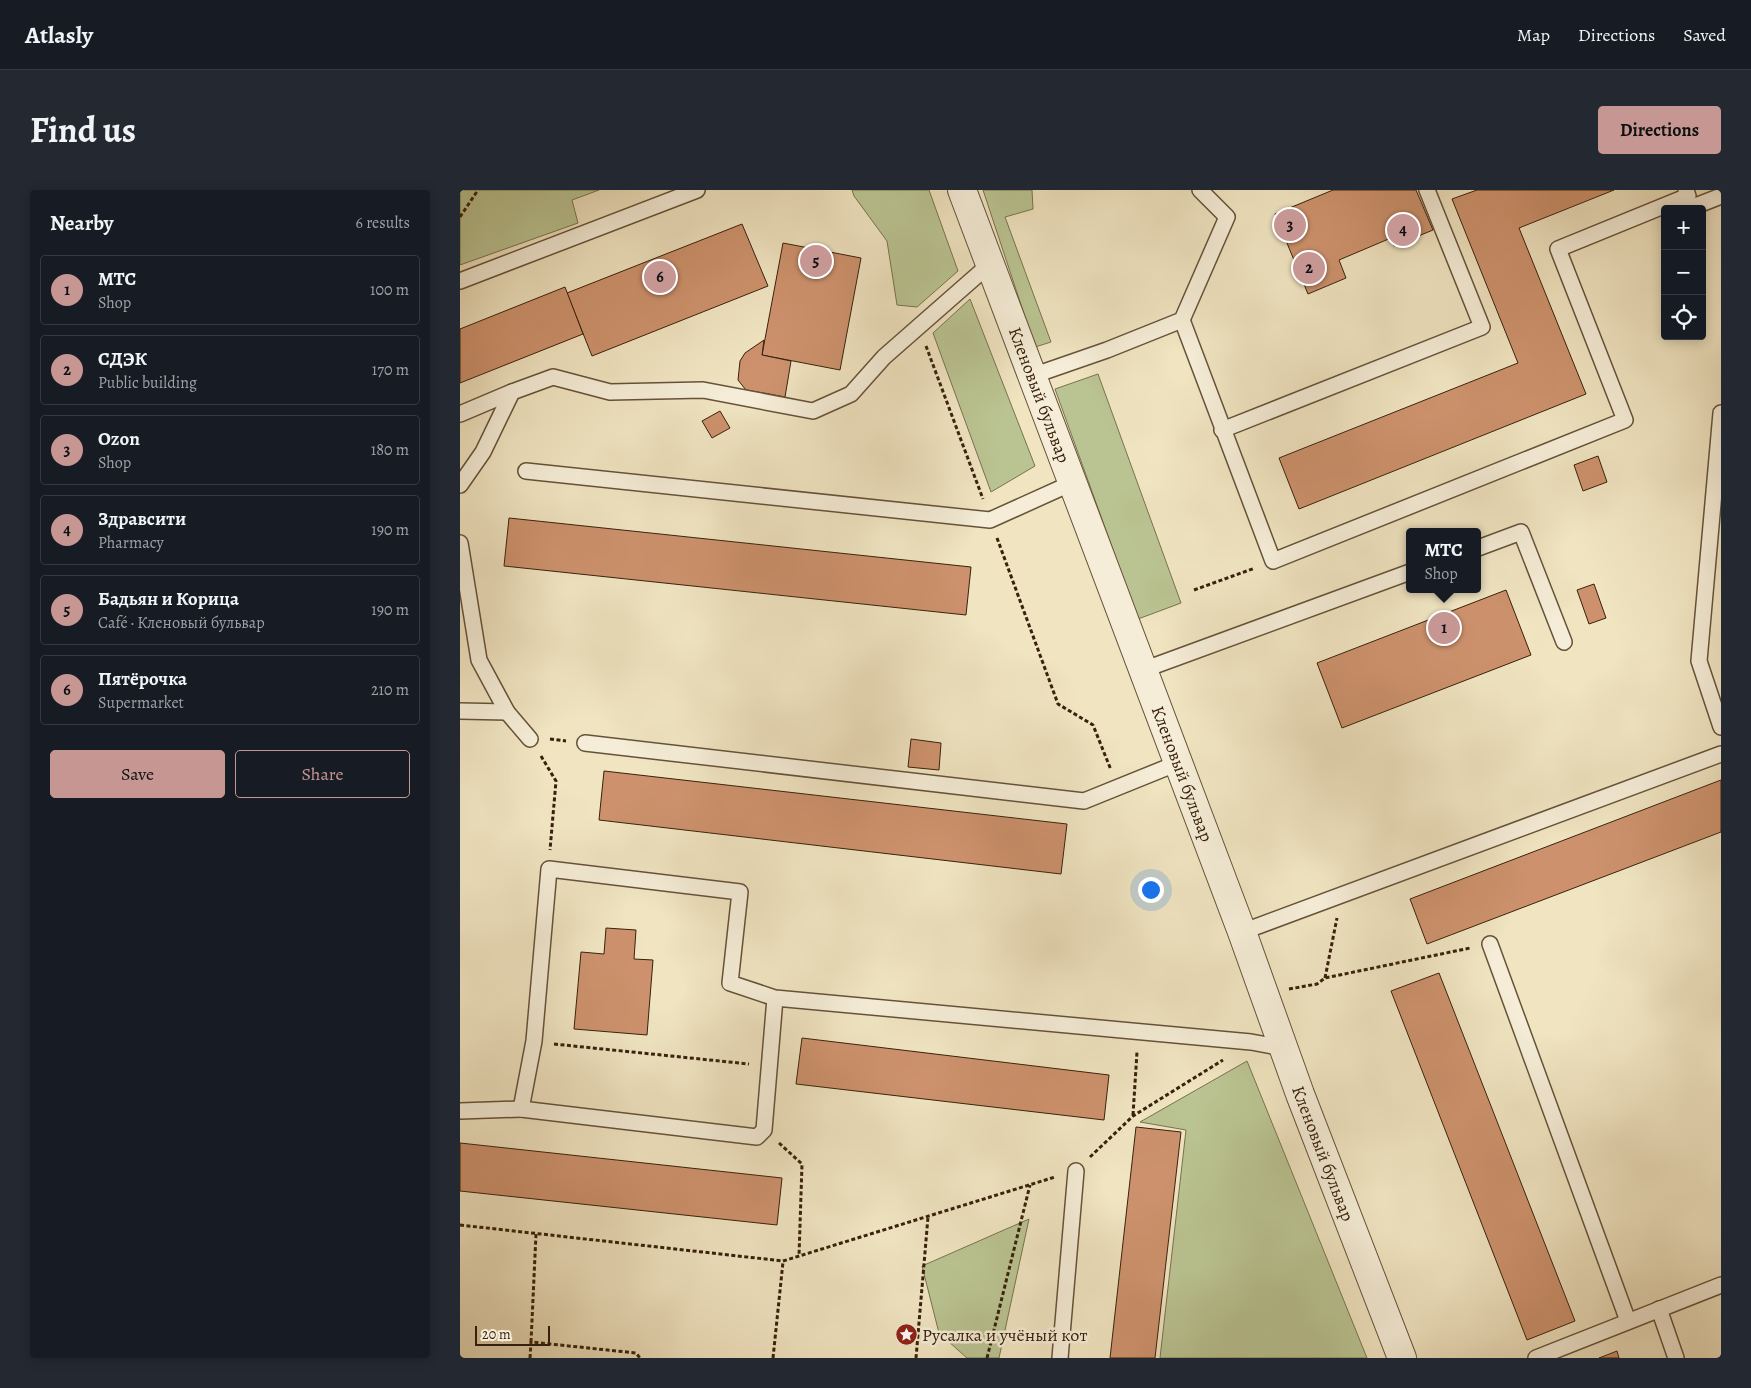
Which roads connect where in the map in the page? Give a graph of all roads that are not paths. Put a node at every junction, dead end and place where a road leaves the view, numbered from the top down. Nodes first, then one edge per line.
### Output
1 (697, 190) edge
2 (962, 190) edge
3 (1200, 190) edge
4 (1427, 190) edge
5 (1686, 190) edge
6 (1721, 196) edge
7 (1698, 205) edge
8 (990, 264) junction
9 (460, 281) edge
10 (1182, 320) junction
11 (1032, 376) junction
12 (512, 392) junction
13 (1721, 413) edge
14 (460, 414) edge
15 (1222, 430) junction
16 (526, 471) dead end
17 (1072, 482) junction
18 (460, 485) edge
19 (460, 542) edge
20 (1481, 547) edge
21 (1406, 573) edge
22 (1564, 642) dead end
23 (1143, 670) junction
24 (460, 711) edge
25 (507, 712) junction
26 (1721, 727) edge
27 (530, 738) road end
28 (585, 743) dead end
29 (1721, 754) edge
30 (1178, 763) junction
31 (1242, 932) junction
32 (1490, 944) road end
33 (775, 998) junction
34 (1283, 1048) junction
35 (521, 1109) junction
36 (460, 1111) edge
37 (1076, 1171) road end
38 (1721, 1285) edge
39 (1659, 1309) junction
40 (1628, 1321) junction
41 (1060, 1358) edge
42 (1402, 1358) edge
43 (1536, 1358) edge
44 (1676, 1358) edge

1 - 9 lane
2 - 8 street, Кленовый бульвар
3 - 10 lane
4 - 15 lane
5 - 15 lane
6 - 7 lane
8 - 11 street, Кленовый бульвар
8 - 12 lane
10 - 11 lane
10 - 15 lane
11 - 17 street, Кленовый бульвар
12 - 14 lane
12 - 18 lane
13 - 26 lane
16 - 17 lane
17 - 23 street, Кленовый бульвар
19 - 25 lane
20 - 22 lane
21 - 23 lane
23 - 30 street, Кленовый бульвар
24 - 25 lane
25 - 27 lane
28 - 30 lane
29 - 31 lane
30 - 31 street, Кленовый бульвар
31 - 34 street, Кленовый бульвар
32 - 40 lane
33 - 34 lane
33 - 35 lane
33 - 35 lane
34 - 42 street, Кленовый бульвар
35 - 36 lane
37 - 41 lane
38 - 39 lane
39 - 40 lane
39 - 44 lane
40 - 43 lane

